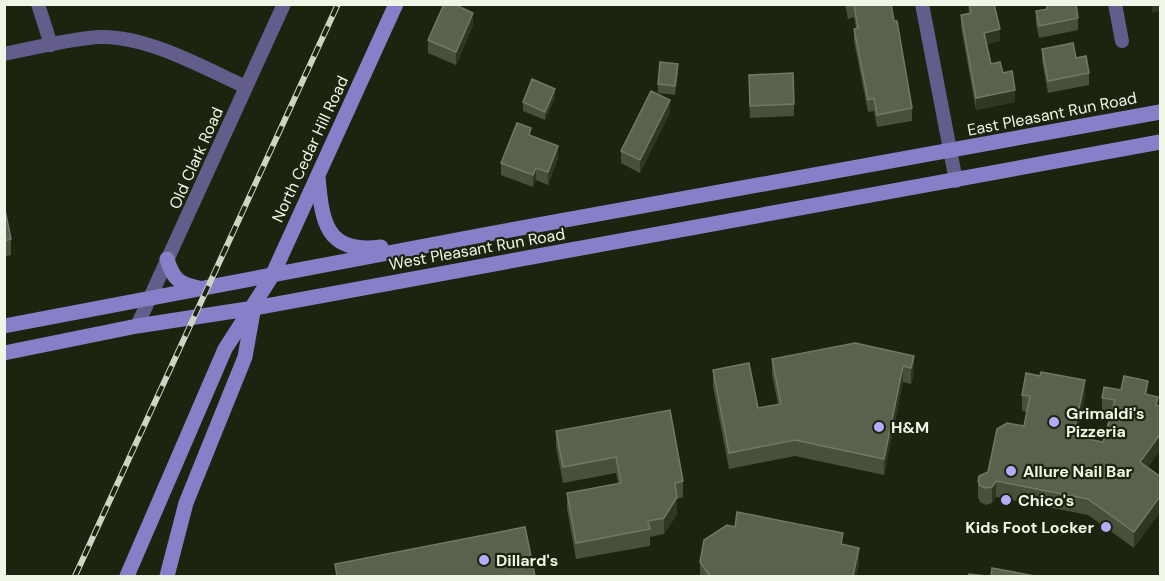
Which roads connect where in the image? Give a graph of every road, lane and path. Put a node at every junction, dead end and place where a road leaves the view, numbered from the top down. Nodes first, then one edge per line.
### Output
1 (38, 4) edge
2 (284, 4) edge
3 (396, 4) edge
4 (922, 4) edge
5 (1115, 4) edge
6 (1122, 41) dead end
7 (51, 45) junction
8 (4, 54) edge
9 (246, 87) junction
10 (1161, 111) edge
11 (1161, 142) edge
12 (950, 152) junction
13 (318, 175) junction
14 (956, 181) junction
15 (488, 234) junction
16 (167, 259) junction
17 (272, 276) junction
18 (208, 289) junction
19 (148, 298) junction
20 (254, 308) junction
21 (4, 326) edge
22 (137, 326) junction
23 (4, 352) edge
24 (127, 576) edge
25 (167, 576) edge

1 - 7 street
2 - 9 street, Old Clark Road
3 - 13 main road, North Cedar Hill Road
4 - 12 street
5 - 6 street
7 - 8 street
7 - 9 street
9 - 16 street, Old Clark Road
10 - 12 main road, East Pleasant Run Road
11 - 14 main road
12 - 14 street
12 - 15 main road, West Pleasant Run Road
13 - 15 main road
13 - 17 main road, North Cedar Hill Road
14 - 20 main road, West Pleasant Run Road
15 - 17 main road, West Pleasant Run Road
16 - 18 main road
16 - 19 street, Old Clark Road
17 - 18 main road, West Pleasant Run Road
17 - 20 main road, North Cedar Hill Road
18 - 19 main road, West Pleasant Run Road
19 - 21 main road, West Pleasant Run Road
19 - 22 street, Old Clark Road
20 - 22 main road, West Pleasant Run Road
20 - 24 main road, North Cedar Hill Road
20 - 25 main road, North Cedar Hill Road
22 - 23 main road, West Pleasant Run Road

